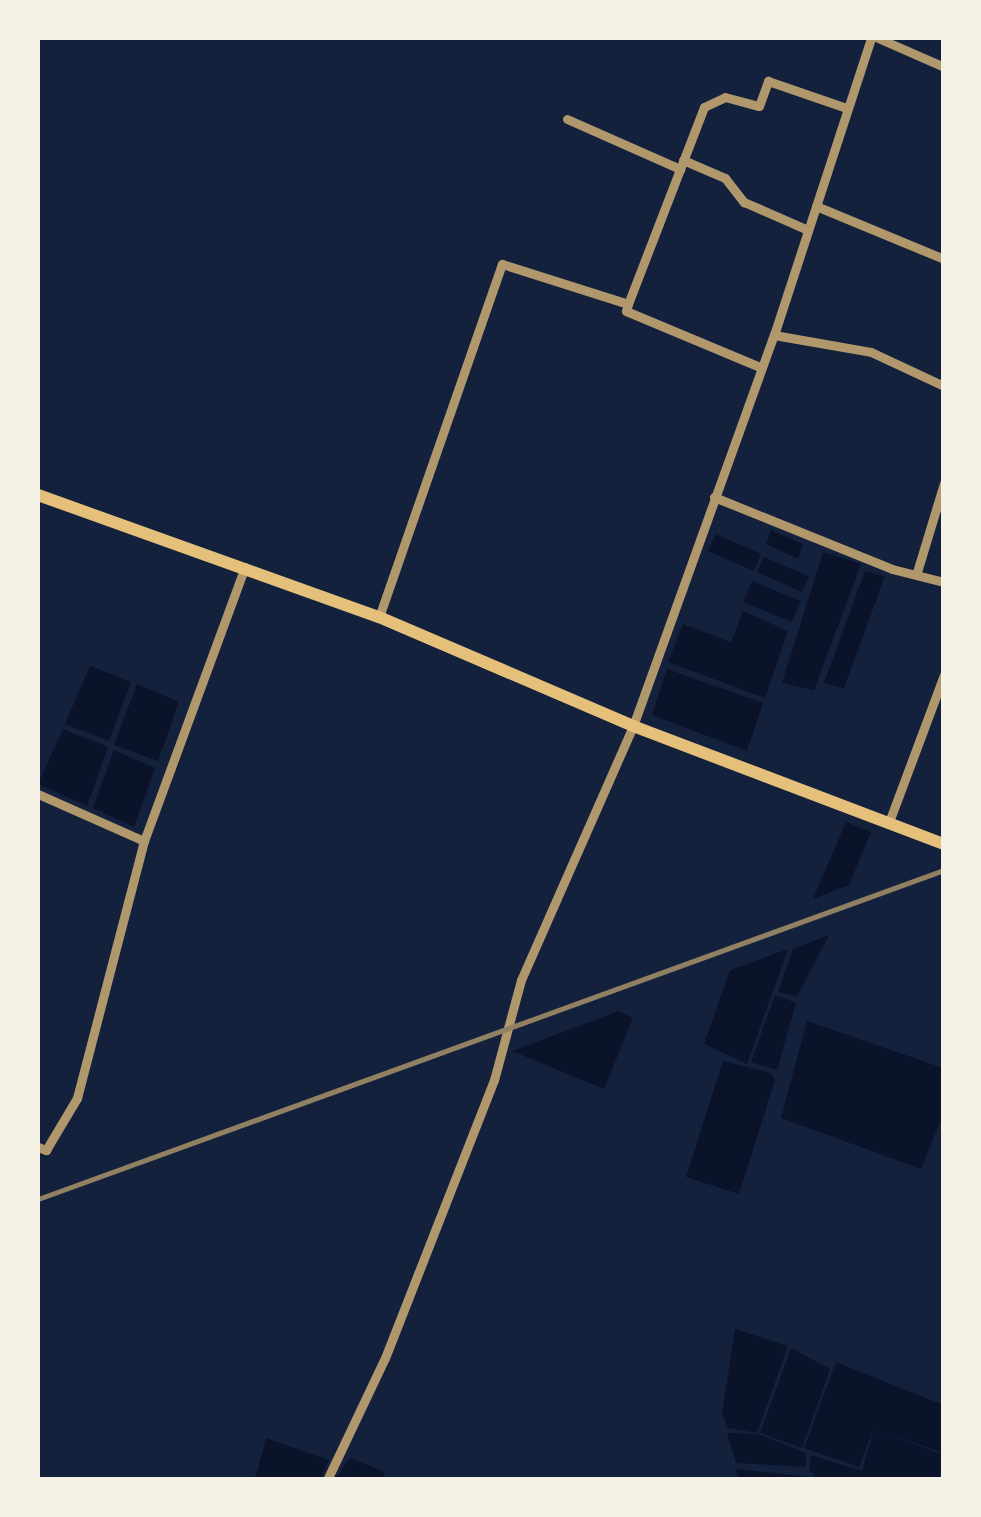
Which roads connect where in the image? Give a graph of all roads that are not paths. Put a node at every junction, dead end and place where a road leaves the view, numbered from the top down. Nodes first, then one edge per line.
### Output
1 (874, 38) edge
2 (944, 67) edge
3 (847, 108) junction
4 (567, 119) dead end
5 (682, 164) junction
6 (816, 206) junction
7 (808, 230) junction
8 (944, 259) edge
9 (628, 304) junction
10 (774, 335) junction
11 (762, 368) junction
12 (944, 386) edge
13 (944, 482) edge
14 (38, 496) edge
15 (714, 497) junction
16 (245, 567) junction
17 (917, 572) junction
18 (944, 582) edge
19 (378, 617) junction
20 (944, 675) edge
21 (633, 726) junction
22 (38, 794) edge
23 (889, 822) junction
24 (144, 842) junction
25 (944, 844) edge
26 (38, 1147) edge
27 (327, 1480) edge

1 - 2 street
1 - 3 street
3 - 5 street
3 - 6 street
4 - 5 street
5 - 7 street
5 - 9 street
6 - 7 street
6 - 8 street
7 - 10 street
9 - 11 street
9 - 19 street
10 - 11 street
10 - 12 street
11 - 15 street
13 - 17 street
14 - 16 main road
15 - 17 street
15 - 21 street
16 - 19 main road
16 - 24 street
17 - 18 street
19 - 21 main road
20 - 23 street
21 - 23 main road
21 - 27 street
22 - 24 street
23 - 25 main road
24 - 26 street

